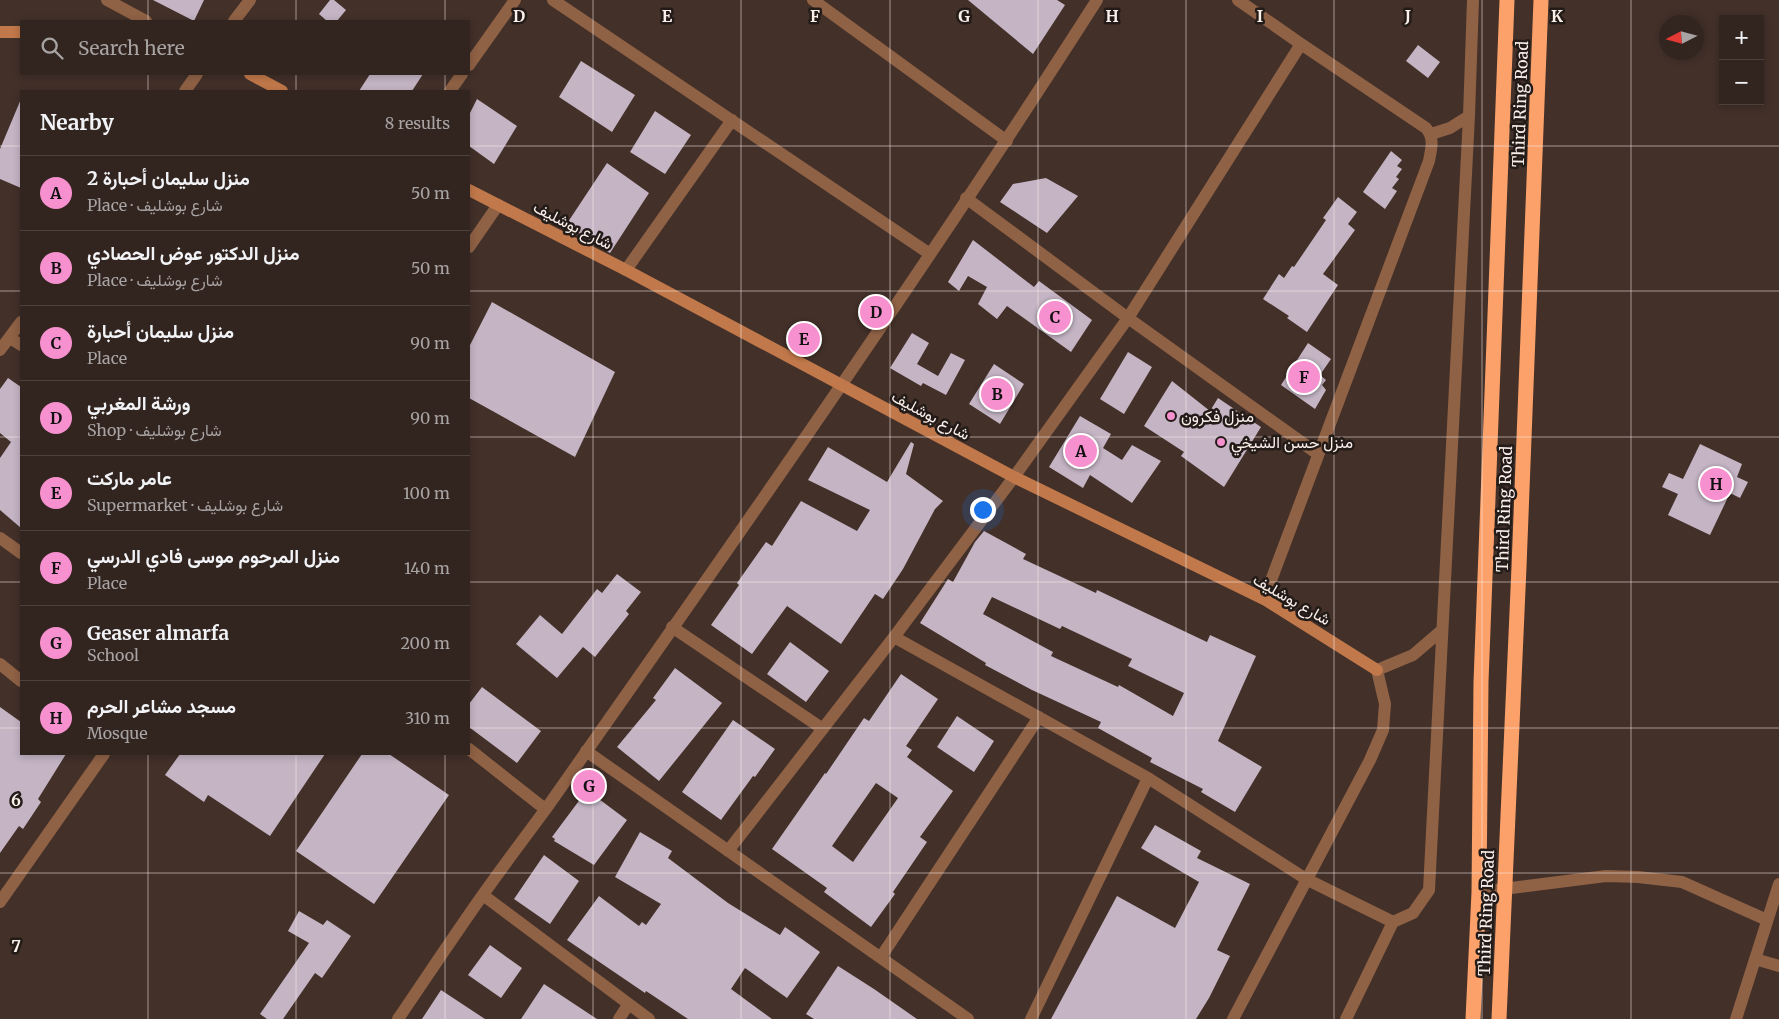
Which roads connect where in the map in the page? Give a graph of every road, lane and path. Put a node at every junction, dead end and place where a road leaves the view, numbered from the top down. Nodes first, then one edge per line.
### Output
1 (107, 0) edge
2 (250, 0) edge
3 (515, 0) edge
4 (553, 0) edge
5 (813, 0) edge
6 (1097, 0) edge
7 (1238, 0) edge
8 (1473, 0) edge
9 (1507, 0) edge
10 (1541, 0) edge
11 (144, 20) edge
12 (235, 20) edge
13 (0, 32) edge
14 (20, 32) edge
15 (1301, 44) junction
16 (470, 64) edge
17 (196, 75) edge
18 (252, 75) edge
19 (461, 75) edge
20 (186, 90) edge
21 (280, 90) edge
22 (451, 90) edge
23 (1469, 116) junction
24 (732, 120) junction
25 (1431, 134) junction
26 (1007, 141) junction
27 (470, 191) edge
28 (966, 198) junction
29 (498, 206) junction
30 (470, 246) edge
31 (930, 254) junction
32 (626, 270) junction
33 (1128, 318) junction
34 (20, 323) edge
35 (10, 338) junction
36 (20, 345) edge
37 (0, 350) edge
38 (841, 386) junction
39 (1318, 454) junction
40 (1014, 477) junction
41 (0, 538) edge
42 (20, 552) edge
43 (1264, 599) junction
44 (672, 627) junction
45 (1442, 631) junction
46 (894, 637) junction
47 (0, 664) edge
48 (1377, 670) junction
49 (20, 680) edge
50 (1039, 717) junction
51 (823, 729) junction
52 (470, 750) edge
53 (586, 751) junction
54 (103, 755) edge
55 (1148, 778) junction
56 (545, 809) junction
57 (728, 850) junction
58 (1306, 879) junction
59 (1779, 884) edge
60 (1505, 889) junction
61 (1479, 892) junction
62 (483, 895) junction
63 (0, 902) edge
64 (1767, 920) junction
65 (1394, 922) junction
66 (881, 957) junction
67 (1755, 959) junction
68 (1779, 966) edge
69 (628, 1005) junction
70 (398, 1019) edge
71 (619, 1019) edge
72 (649, 1019) edge
73 (968, 1019) edge
74 (1031, 1019) edge
75 (1233, 1019) edge
76 (1346, 1019) edge
77 (1472, 1019) edge
78 (1499, 1019) edge
79 (1736, 1019) edge

1 - 11 street
2 - 12 street
3 - 16 street
4 - 24 street
5 - 26 street
6 - 26 street
7 - 15 street
8 - 23 street
9 - 61 highway, Third Ring Road
10 - 60 highway, Third Ring Road
13 - 14 street
15 - 25 street
15 - 33 street
17 - 20 street
18 - 21 street
19 - 22 street
23 - 25 street
23 - 45 street
24 - 31 street
24 - 32 street
25 - 39 street
26 - 28 street
27 - 29 street, شارع بوشليف
28 - 31 street
28 - 33 street
29 - 30 street
29 - 32 street, شارع بوشليف
31 - 38 street
32 - 38 street, شارع بوشليف
33 - 39 street
33 - 40 street
34 - 35 street
35 - 36 street
35 - 37 street
38 - 40 street, شارع بوشليف
38 - 44 street
39 - 43 street
40 - 43 street, شارع بوشليف
40 - 46 street
41 - 42 street
43 - 48 street, شارع بوشليف
44 - 51 street
44 - 53 street
45 - 48 street
45 - 65 street
46 - 50 street
46 - 51 street
47 - 49 street
48 - 58 street
50 - 55 street
50 - 66 street
51 - 57 street
52 - 56 street
53 - 56 street
53 - 57 street
54 - 63 street
55 - 58 street
55 - 74 street
56 - 62 street
57 - 66 street
58 - 65 street
58 - 75 street
59 - 64 street
60 - 61 street
60 - 64 street
60 - 78 highway, Third Ring Road
61 - 77 highway, Third Ring Road
62 - 69 street
62 - 70 street
64 - 67 street
65 - 76 street
66 - 73 street
67 - 68 street
67 - 79 street
69 - 71 street
69 - 72 street

